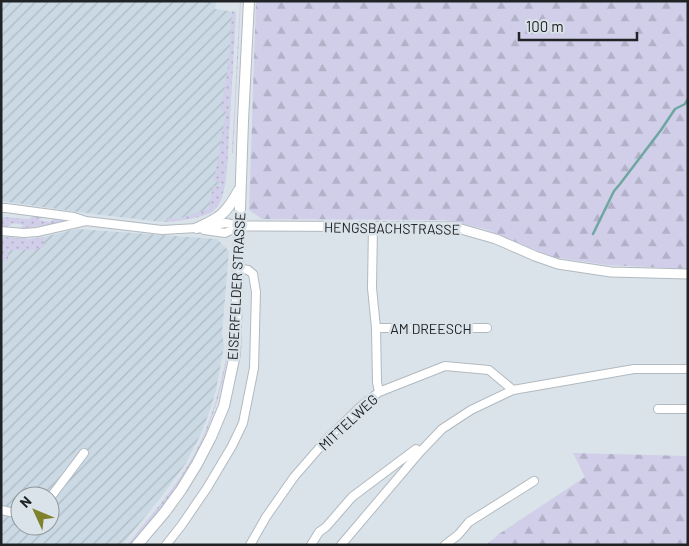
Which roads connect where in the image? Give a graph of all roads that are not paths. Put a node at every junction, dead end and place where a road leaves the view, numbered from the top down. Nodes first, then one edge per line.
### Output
1 (249, 1) edge
2 (241, 187) junction
3 (1, 208) edge
4 (86, 221) junction
5 (240, 226) junction
6 (373, 226) junction
7 (196, 228) junction
8 (1, 231) edge
9 (238, 268) junction
10 (688, 274) edge
11 (376, 328) junction
12 (487, 328) dead end
13 (688, 369) edge
14 (513, 390) junction
15 (379, 392) junction
16 (658, 408) dead end
17 (688, 409) edge
18 (420, 452) junction
19 (84, 453) dead end
20 (534, 481) dead end
21 (59, 486) edge
22 (137, 545) edge
23 (166, 545) edge
24 (250, 545) edge
25 (311, 545) edge
26 (341, 545) edge
27 (445, 545) edge

1 - 2 main road, EISERFELDER STRASSE
2 - 5 main road, EISERFELDER STRASSE
2 - 7 main road
3 - 4 street
4 - 7 street
4 - 8 street
5 - 6 street, HENGSBACHSTRASSE
5 - 7 street
5 - 9 main road, EISERFELDER STRASSE
6 - 10 street, HENGSBACHSTRASSE
6 - 11 street, AM DREESCH
9 - 22 main road, EISERFELDER STRASSE
9 - 23 street
11 - 12 street, AM DREESCH
11 - 15 street, AM DREESCH
13 - 14 street
14 - 15 street, MITTELWEG
14 - 18 street
15 - 24 street, MITTELWEG
16 - 17 street
18 - 25 street
18 - 26 street
19 - 21 street
20 - 27 street

